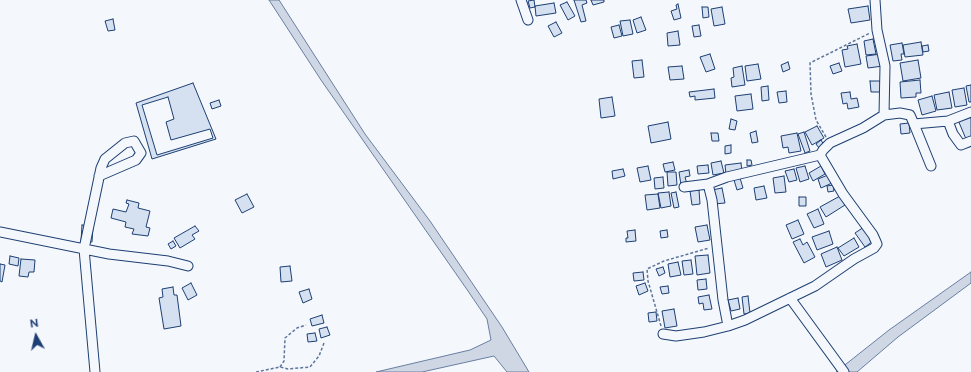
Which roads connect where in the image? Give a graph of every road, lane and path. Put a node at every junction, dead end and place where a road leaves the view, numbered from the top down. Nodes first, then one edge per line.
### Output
1 (520, 0) edge
2 (875, 0) edge
3 (528, 20) dead end
4 (877, 30) junction
5 (971, 112) edge
6 (884, 115) junction
7 (948, 121) junction
8 (914, 124) junction
9 (971, 141) edge
10 (830, 143) junction
11 (820, 155) junction
12 (931, 166) dead end
13 (99, 176) junction
14 (708, 184) junction
15 (684, 187) dead end
16 (0, 232) edge
17 (717, 246) junction
18 (84, 249) junction
19 (188, 266) dead end
20 (790, 298) junction
21 (306, 325) dead end
22 (728, 326) junction
23 (663, 334) joint
24 (324, 343) dead end
25 (280, 367) junction
26 (95, 372) edge
27 (256, 372) edge
28 (844, 372) edge

1 - 3 street
2 - 4 street
4 - 6 street
4 - 10 path
5 - 7 street
6 - 8 street
6 - 10 street
7 - 8 street
7 - 9 street
8 - 12 street
10 - 11 street
11 - 14 street
11 - 20 street
13 - 13 street
13 - 18 street
14 - 15 street
14 - 17 street
16 - 18 street
17 - 22 street
17 - 23 path
18 - 19 street
18 - 26 street
20 - 22 street
20 - 28 street
21 - 25 path
22 - 23 street
24 - 25 path
25 - 27 path

